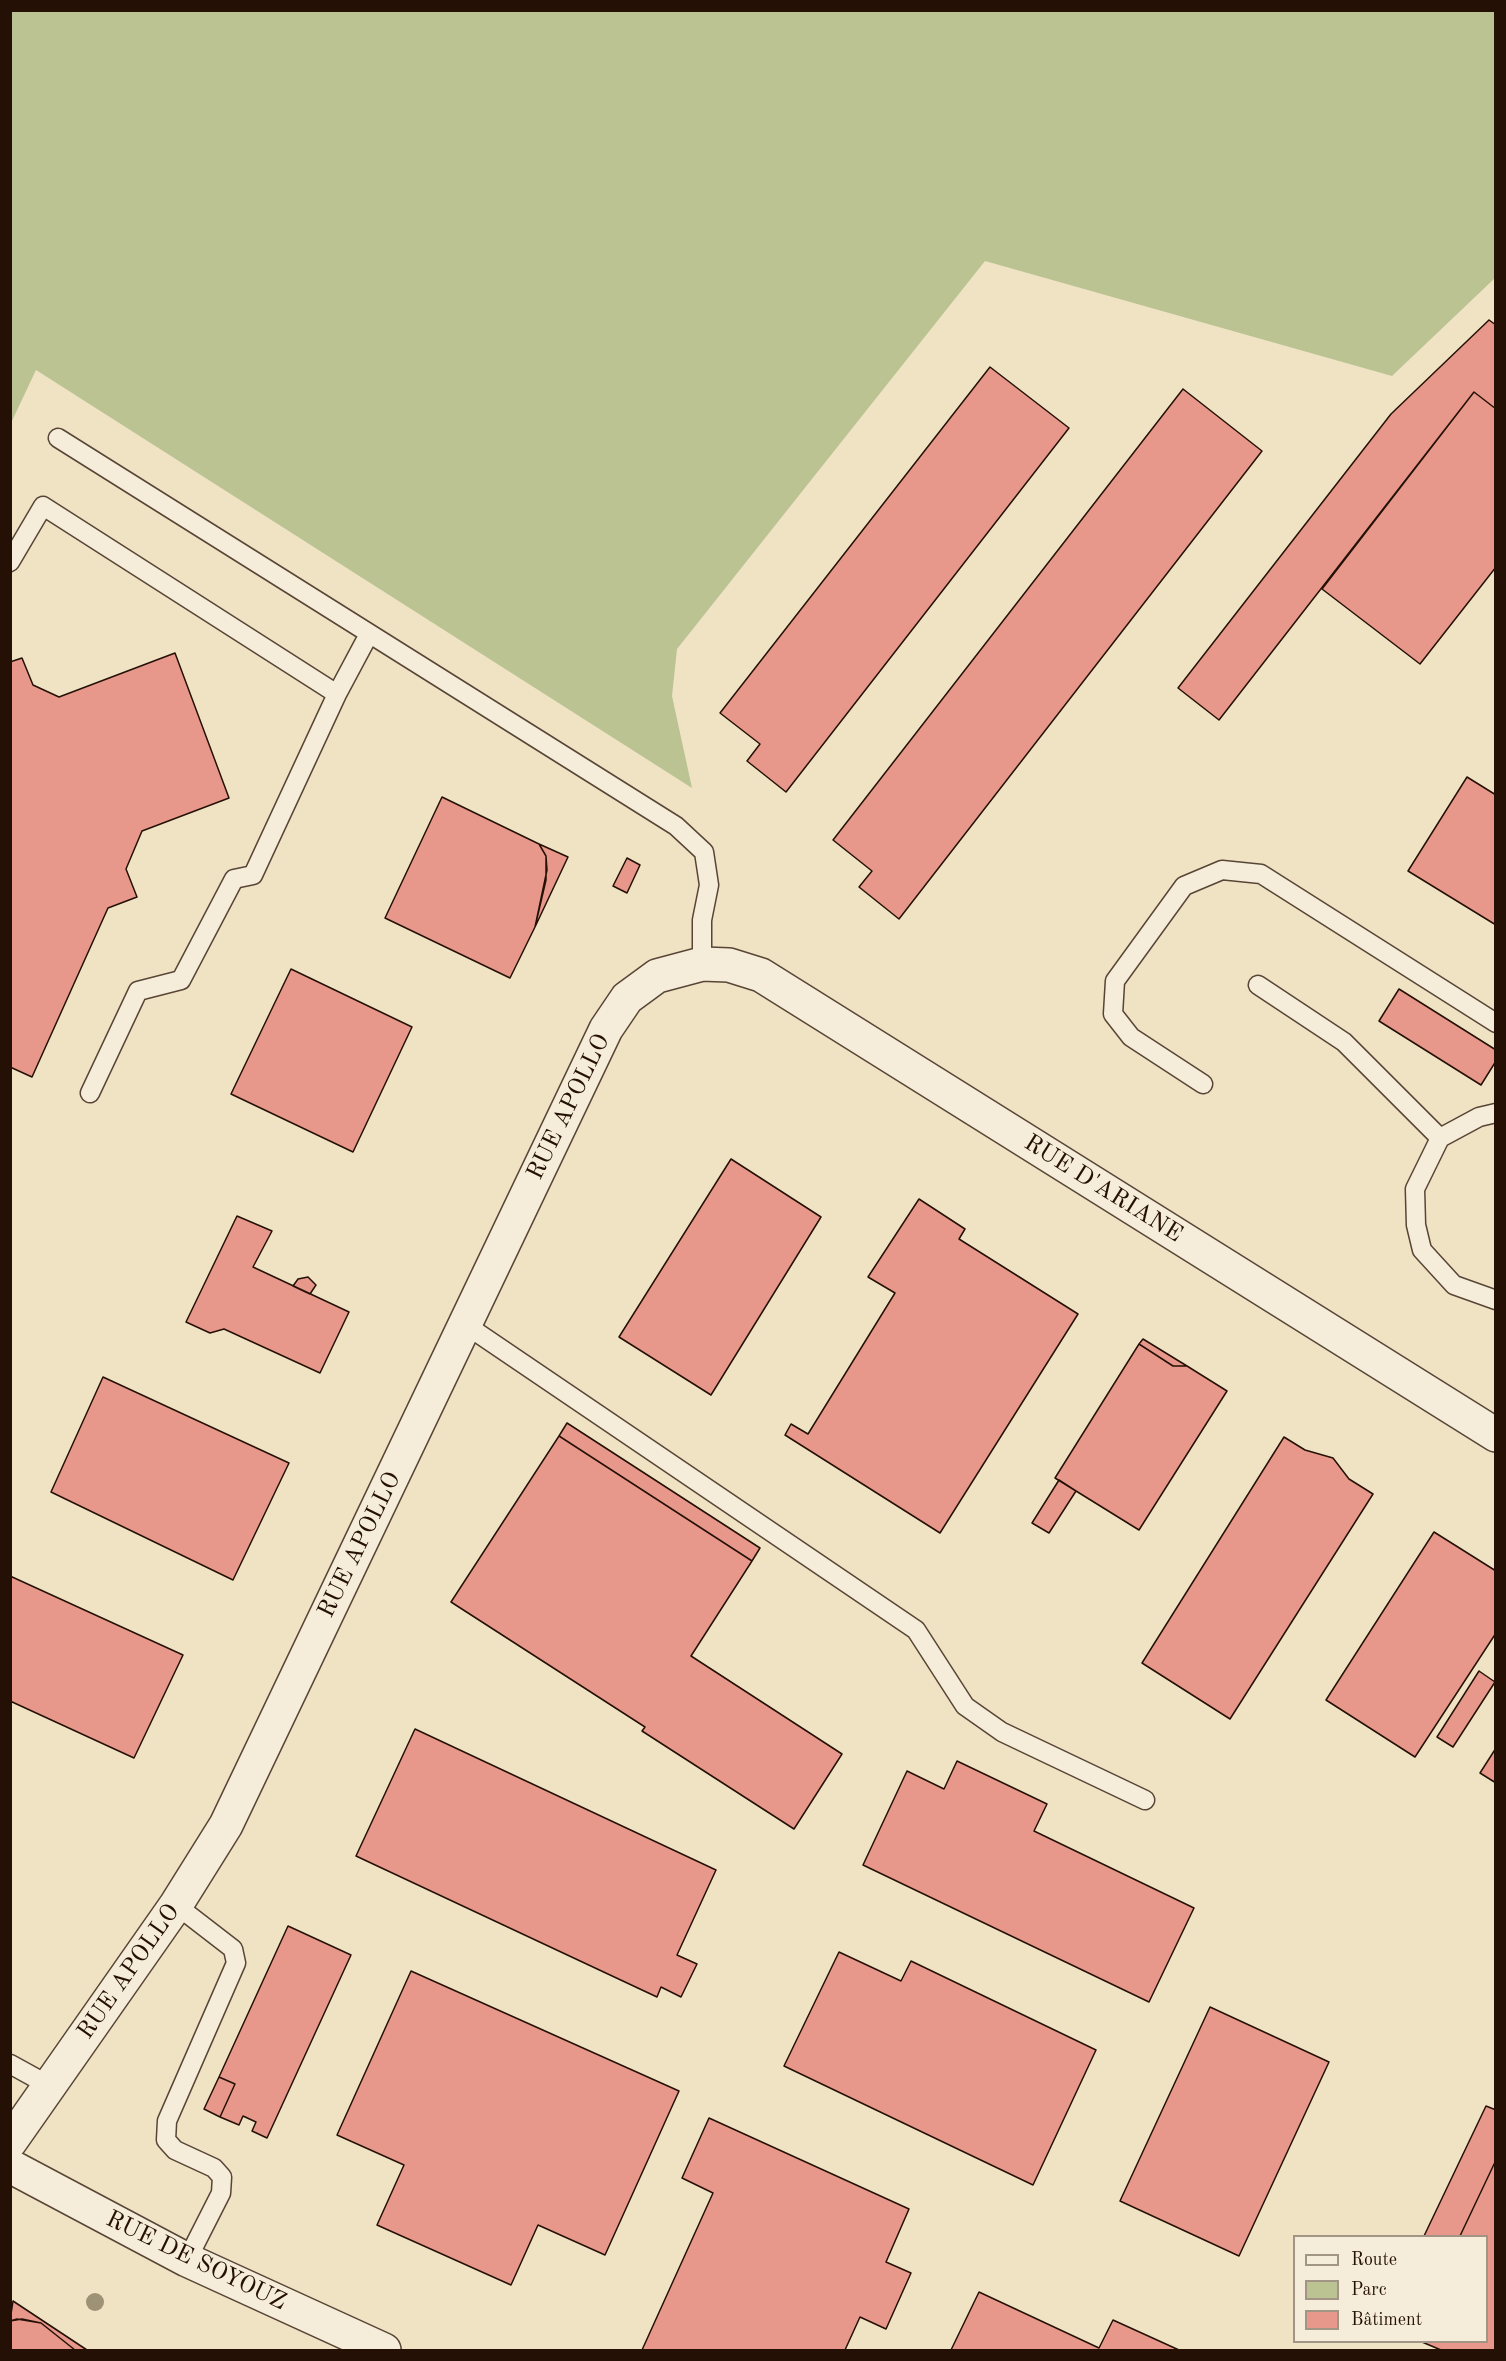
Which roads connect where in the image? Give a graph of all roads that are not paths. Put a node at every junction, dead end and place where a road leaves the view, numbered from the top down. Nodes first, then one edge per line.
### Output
1 (58, 438) dead end
2 (10, 562) edge
3 (369, 634) junction
4 (338, 694) junction
5 (702, 964) junction
6 (1258, 985) dead end
7 (1496, 1023) edge
8 (1203, 1084) dead end
9 (90, 1093) dead end
10 (1496, 1113) edge
11 (1440, 1138) junction
12 (1496, 1300) edge
13 (466, 1325) junction
14 (1496, 1435) edge
15 (1144, 1800) dead end
16 (176, 1905) junction
17 (10, 2064) edge
18 (50, 2086) junction
19 (10, 2142) edge
20 (10, 2166) edge
21 (187, 2260) junction
22 (384, 2350) edge

1 - 3 lane
2 - 4 lane
3 - 4 lane
3 - 5 lane
4 - 9 lane
5 - 13 street, RUE APOLLO
5 - 14 street, RUE D'ARIANE
6 - 11 lane
7 - 8 lane
10 - 11 lane
11 - 12 lane
13 - 15 lane
13 - 16 street, RUE APOLLO
16 - 18 street, RUE APOLLO
16 - 21 lane
17 - 18 lane
18 - 19 street, RUE APOLLO
20 - 21 street, RUE DE SOYOUZ
21 - 22 street, RUE DE SOYOUZ

